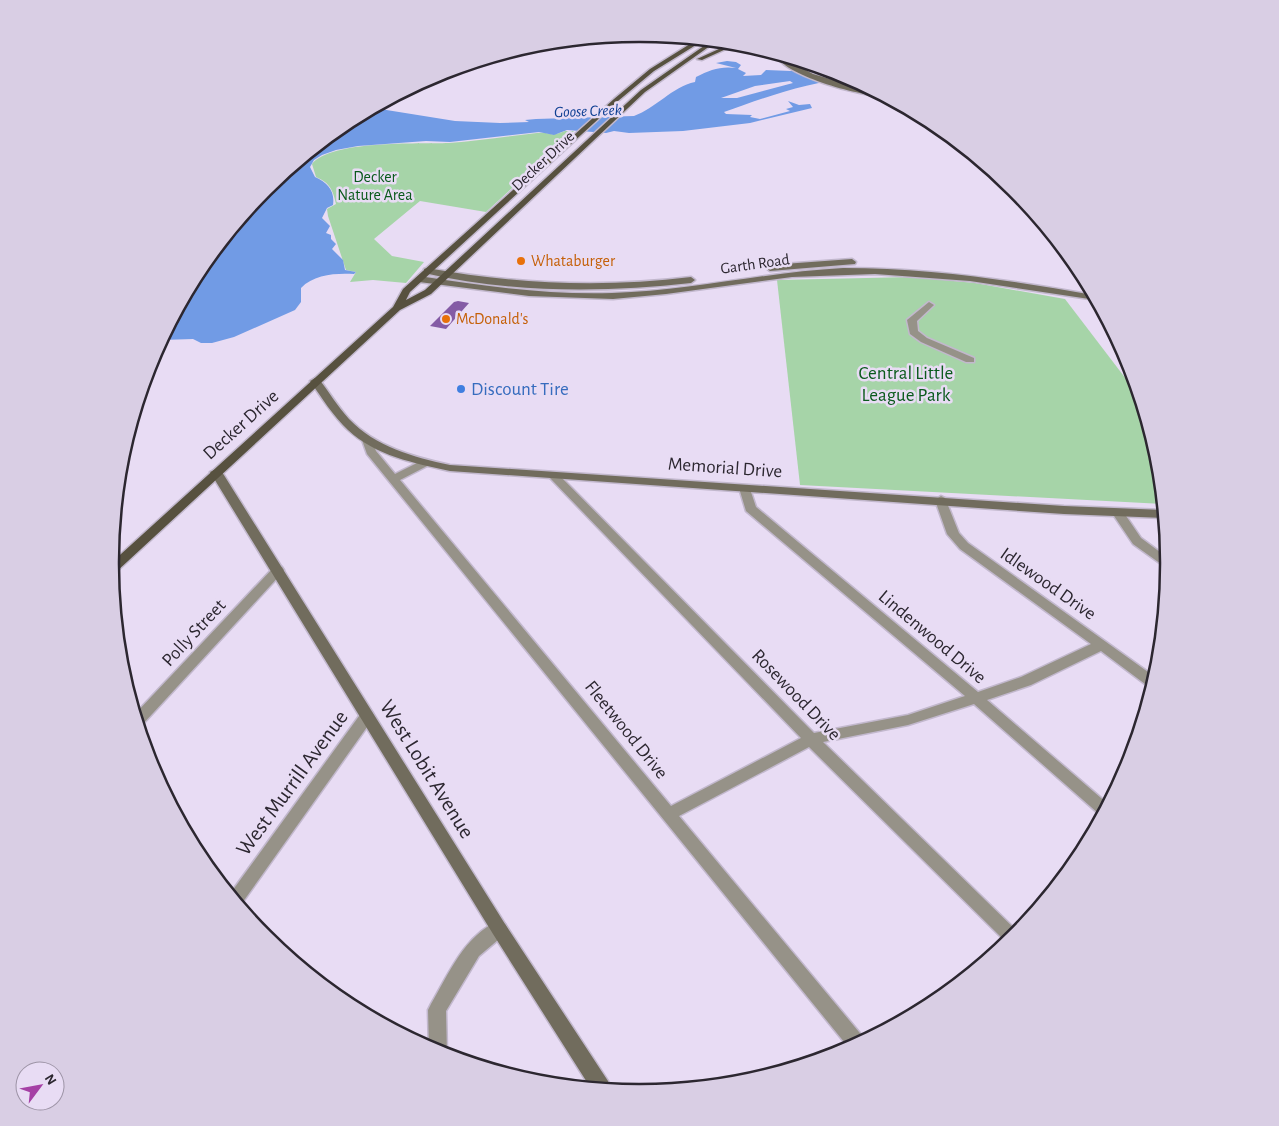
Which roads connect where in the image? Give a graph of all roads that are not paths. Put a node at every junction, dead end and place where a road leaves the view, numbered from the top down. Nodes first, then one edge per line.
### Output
1 (692, 46) edge
2 (706, 47) edge
3 (721, 50) edge
4 (789, 65) edge
5 (853, 88) edge
6 (643, 91) junction
7 (859, 267) junction
8 (762, 269) junction
9 (427, 271) junction
10 (446, 275) junction
11 (769, 276) junction
12 (987, 276) junction
13 (419, 279) junction
14 (438, 282) junction
15 (658, 283) junction
16 (1081, 288) edge
17 (574, 292) junction
18 (662, 292) junction
19 (1086, 296) edge
20 (929, 305) dead end
21 (397, 308) junction
22 (970, 360) dead end
23 (315, 381) junction
24 (367, 440) junction
25 (424, 463) junction
26 (216, 472) junction
27 (554, 476) junction
28 (394, 479) junction
29 (745, 488) junction
30 (941, 500) junction
31 (1118, 513) junction
32 (1158, 514) edge
33 (1160, 558) edge
34 (119, 563) edge
35 (278, 570) junction
36 (1102, 645) junction
37 (1147, 677) edge
38 (976, 698) junction
39 (142, 715) edge
40 (367, 716) junction
41 (811, 739) junction
42 (1099, 805) edge
43 (669, 814) junction
44 (239, 895) edge
45 (499, 929) junction
46 (1007, 932) edge
47 (852, 1038) edge
48 (439, 1043) edge
49 (597, 1081) edge

1 - 9 main road, Decker Drive
2 - 6 main road, Decker Drive
3 - 6 main road
4 - 5 street
6 - 10 main road, Decker Drive
7 - 8 street, Garth Road
7 - 11 street, Garth Road
7 - 12 street, Garth Road
8 - 11 street
8 - 15 street, Garth Road
9 - 10 street, Garth Road
9 - 13 main road, Decker Drive
10 - 14 main road, Decker Drive
10 - 17 street, Garth Road
11 - 18 street, Garth Road
12 - 16 street, Garth Road
12 - 19 street, Garth Road
13 - 14 street, Garth Road
13 - 21 main road, Decker Drive
14 - 17 street, Garth Road
14 - 21 main road, Decker Drive
15 - 17 street, Garth Road
15 - 18 street
17 - 18 street, Garth Road
20 - 22 street
21 - 23 main road, Decker Drive
23 - 24 street, Memorial Drive
23 - 26 main road, Decker Drive
24 - 25 street, Memorial Drive
24 - 28 street, Fleetwood Drive
25 - 27 street, Memorial Drive
25 - 28 street
26 - 34 main road, Decker Drive
26 - 35 street, West Lobit Avenue
27 - 29 street, Memorial Drive
27 - 41 street, Rosewood Drive
28 - 43 street, Fleetwood Drive
29 - 30 street, Memorial Drive
29 - 38 street, Lindenwood Drive
30 - 31 street, Memorial Drive
30 - 36 street, Idlewood Drive
31 - 32 street, Memorial Drive
31 - 33 street
35 - 39 street, Polly Street
35 - 40 street, West Lobit Avenue
36 - 37 street, Idlewood Drive
36 - 38 street
38 - 41 street
38 - 42 street, Lindenwood Drive
40 - 44 street, West Murrill Avenue
40 - 45 street, West Lobit Avenue
41 - 43 street
41 - 46 street, Rosewood Drive
43 - 47 street, Fleetwood Drive
45 - 48 street
45 - 49 street, West Lobit Avenue

